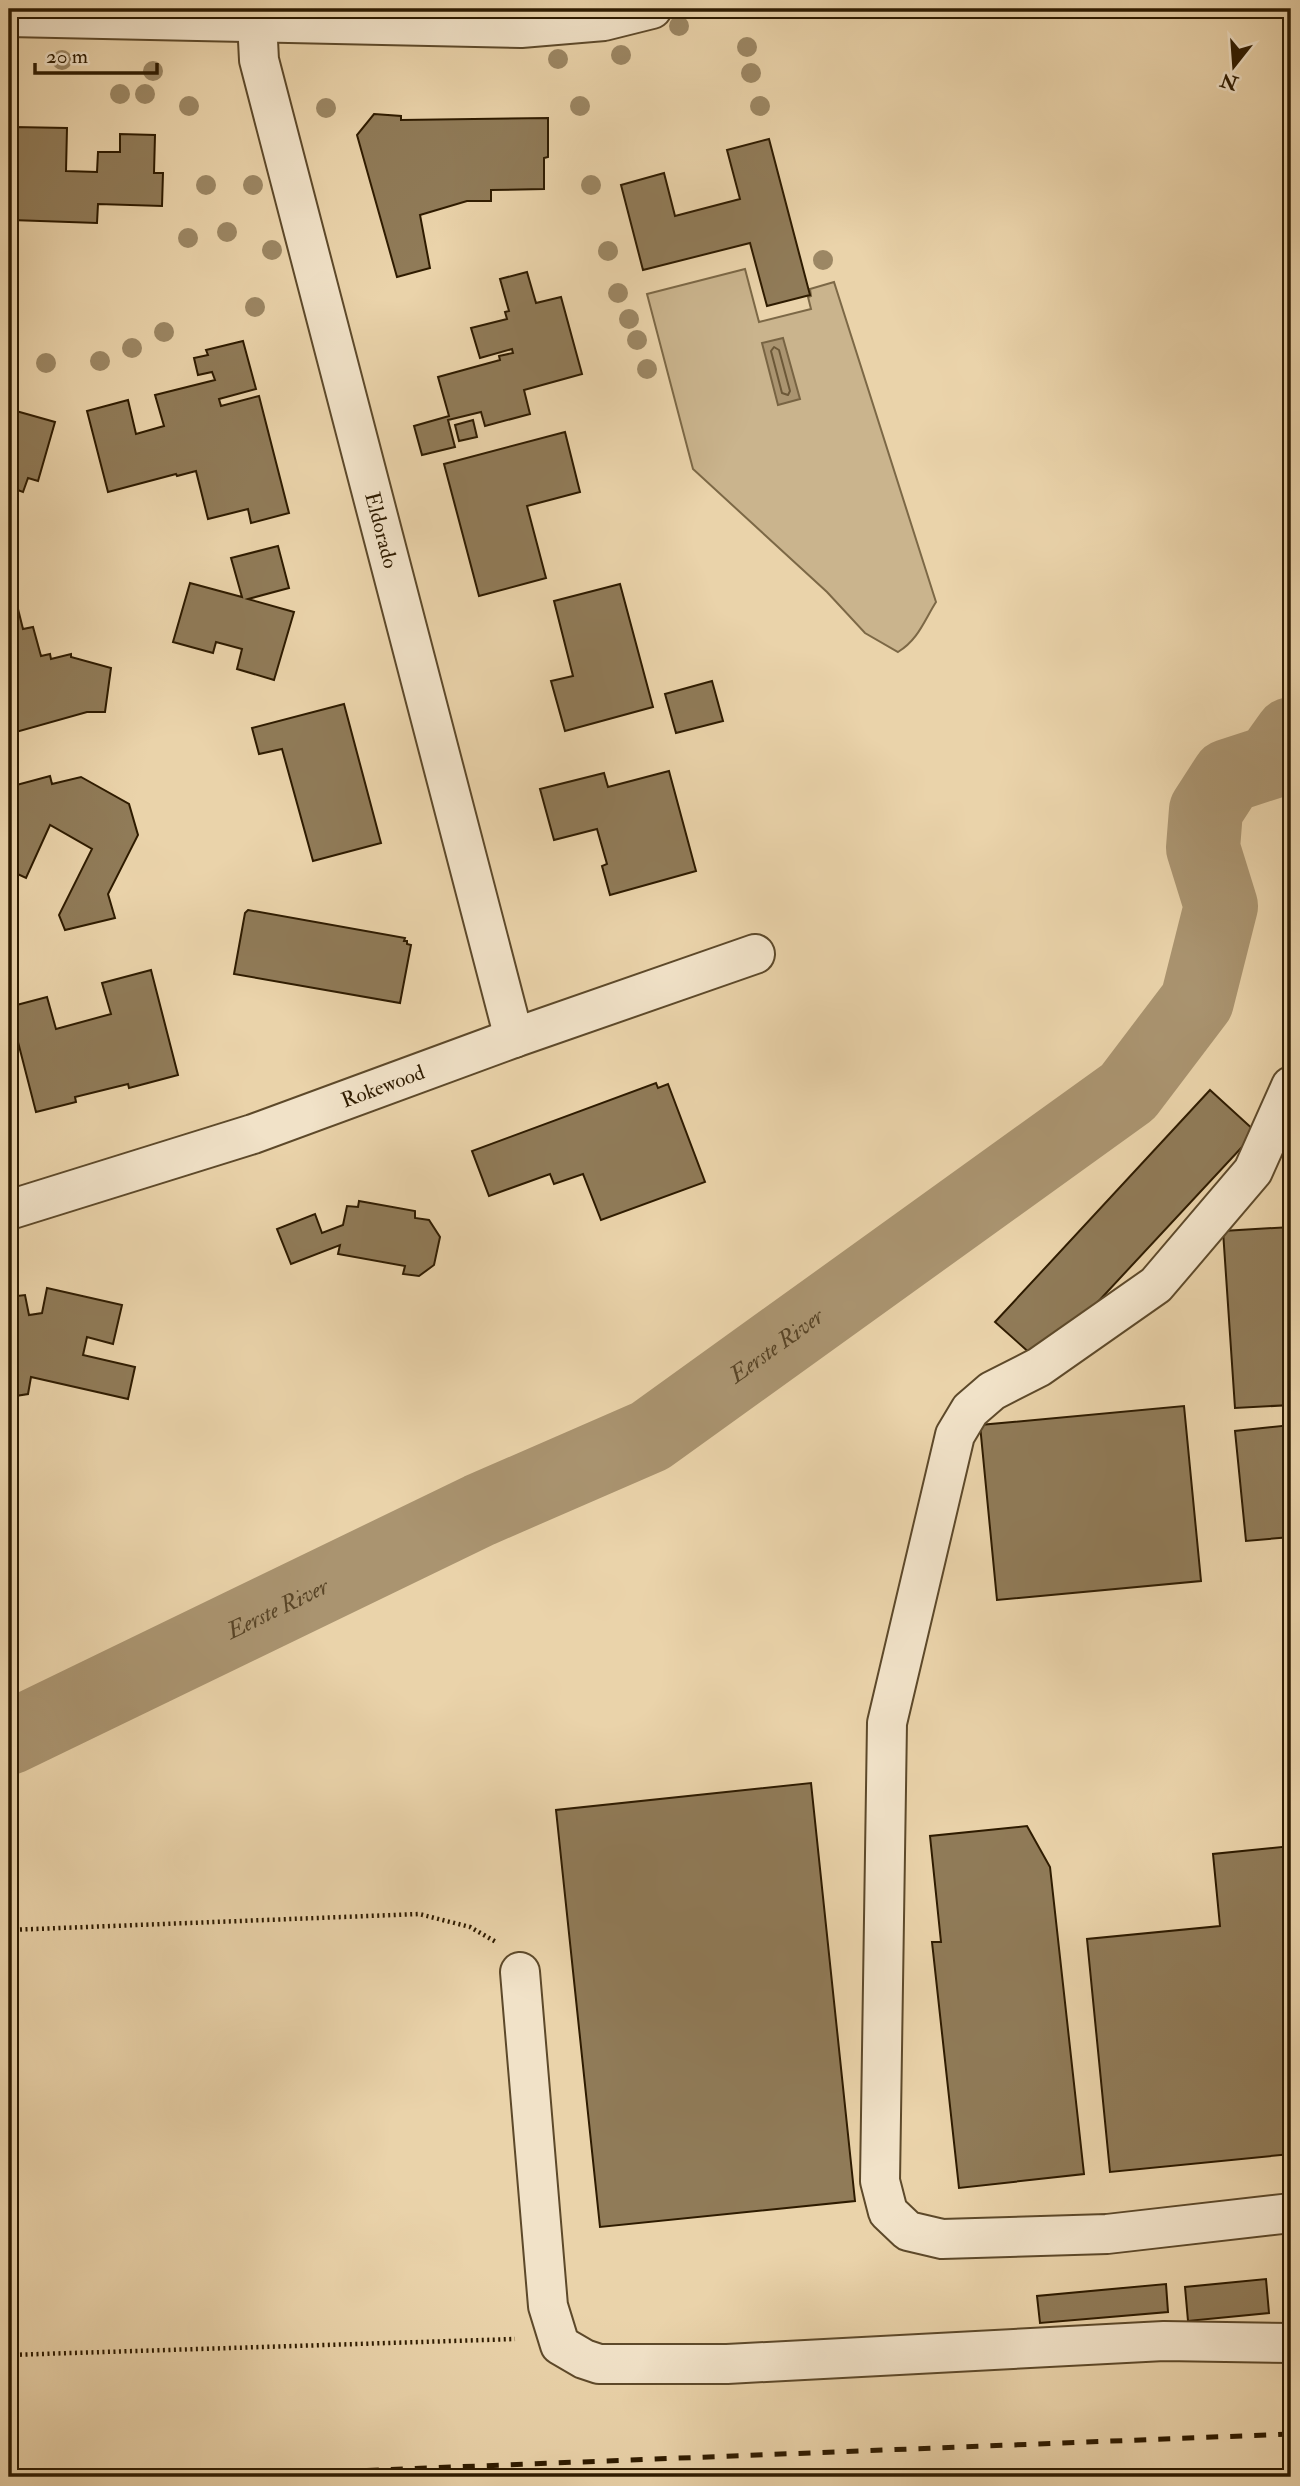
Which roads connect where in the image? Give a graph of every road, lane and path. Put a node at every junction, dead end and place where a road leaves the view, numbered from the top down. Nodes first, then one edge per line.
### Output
1 (652, 9) edge
2 (9, 18) edge
3 (257, 21) junction
4 (755, 954) dead end
5 (514, 1038) junction
6 (1291, 1086) edge
7 (9, 1210) edge
8 (9, 1930) edge
9 (520, 1972) joint
10 (1291, 2213) edge
11 (558, 2337) junction
12 (1291, 2343) edge
13 (9, 2355) edge

1 - 3 street
2 - 3 street
3 - 5 street, Eldorado
4 - 5 street, Rokewood
5 - 7 street, Rokewood
6 - 10 street
8 - 9 path
9 - 11 street
11 - 12 street
11 - 13 path

